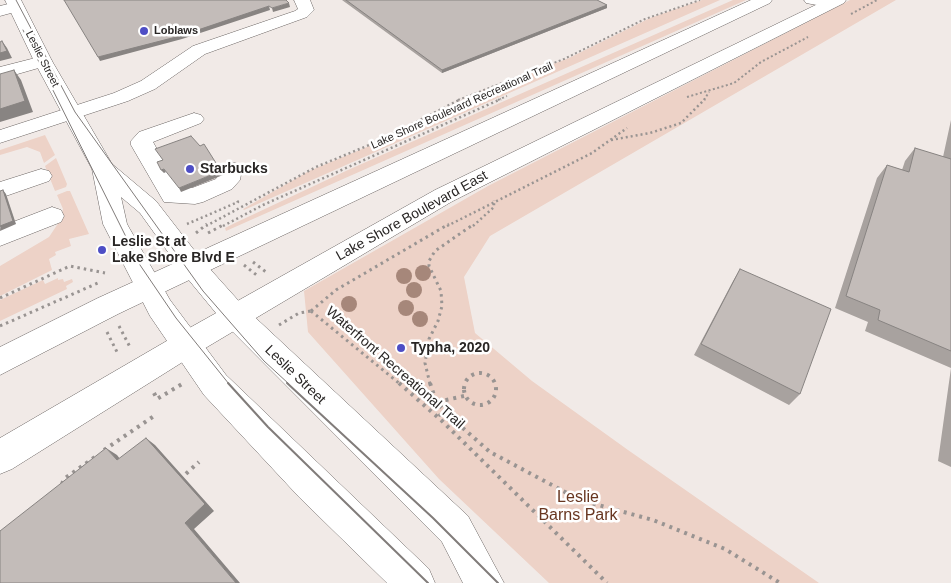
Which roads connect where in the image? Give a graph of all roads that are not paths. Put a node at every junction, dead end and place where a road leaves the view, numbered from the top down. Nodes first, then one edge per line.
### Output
1 (302, 0) edge
2 (764, 0) edge
3 (832, 5) edge
4 (10, 6) edge
5 (43, 61) junction
6 (0, 73) edge
7 (71, 113) junction
8 (194, 119) dead end
9 (0, 137) edge
10 (103, 168) junction
11 (231, 169) dead end
12 (41, 176) dead end
13 (0, 190) edge
14 (52, 216) dead end
15 (0, 237) edge
16 (192, 266) junction
17 (149, 287) junction
18 (235, 316) junction
19 (187, 344) junction
20 (0, 362) edge
21 (0, 457) edge
22 (415, 583) edge
23 (484, 583) edge

1 - 7 main road
2 - 16 main road
3 - 18 main road, Lake Shore Boulevard East
4 - 5 main road, Leslie Street
5 - 6 main road
5 - 7 main road, Leslie Street
7 - 9 main road
7 - 10 main road, Leslie Street
8 - 11 main road
10 - 16 main road, Leslie Street
10 - 17 main road, Leslie Street
12 - 13 main road
14 - 15 main road
16 - 17 main road
16 - 18 main road, Leslie Street
17 - 19 main road, Leslie Street
17 - 20 main road
18 - 19 main road, Lake Shore Boulevard East
18 - 23 main road, Leslie Street
19 - 21 main road, Lake Shore Boulevard East
19 - 22 main road, Leslie Street

